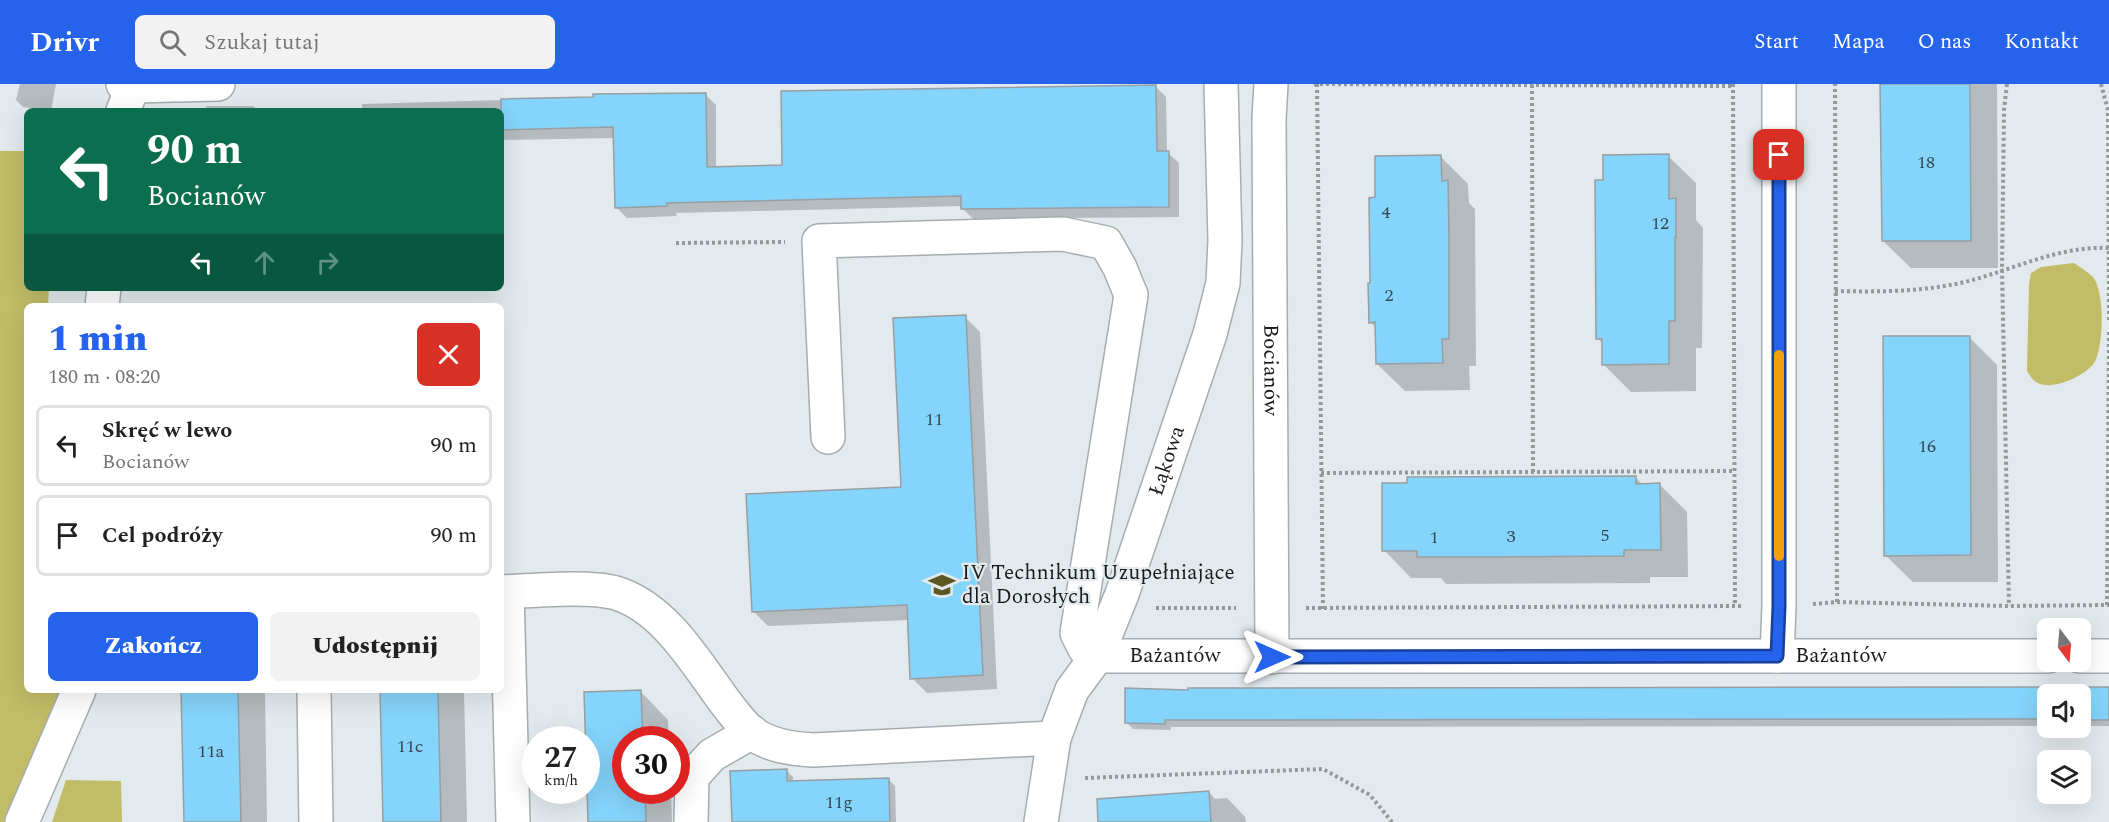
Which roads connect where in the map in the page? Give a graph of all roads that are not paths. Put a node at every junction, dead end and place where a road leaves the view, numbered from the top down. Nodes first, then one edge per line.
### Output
1 (218, 84) edge
2 (1221, 84) edge
3 (1271, 84) edge
4 (1779, 84) edge
5 (127, 94) edge
6 (828, 437) dead end
7 (504, 592) edge
8 (1096, 656) junction
9 (1777, 656) junction
10 (2037, 656) edge
11 (2091, 656) edge
12 (2109, 656) edge
13 (1272, 657) junction
14 (78, 693) edge
15 (314, 693) edge
16 (752, 732) junction
17 (1054, 738) junction
18 (22, 822) edge
19 (316, 822) edge
20 (513, 822) edge
21 (691, 822) edge
22 (1041, 822) edge

1 - 5 street
2 - 8 street, Łąkowa
3 - 13 street, Bocianów
4 - 9 street
6 - 8 street
7 - 16 street
7 - 20 street
8 - 13 street, Bażantów
8 - 17 street, Łąkowa
9 - 10 street, Bażantów
9 - 13 street, Bażantów
11 - 12 street
14 - 18 street
15 - 19 street
16 - 17 street
16 - 21 street
17 - 22 street, Łąkowa

